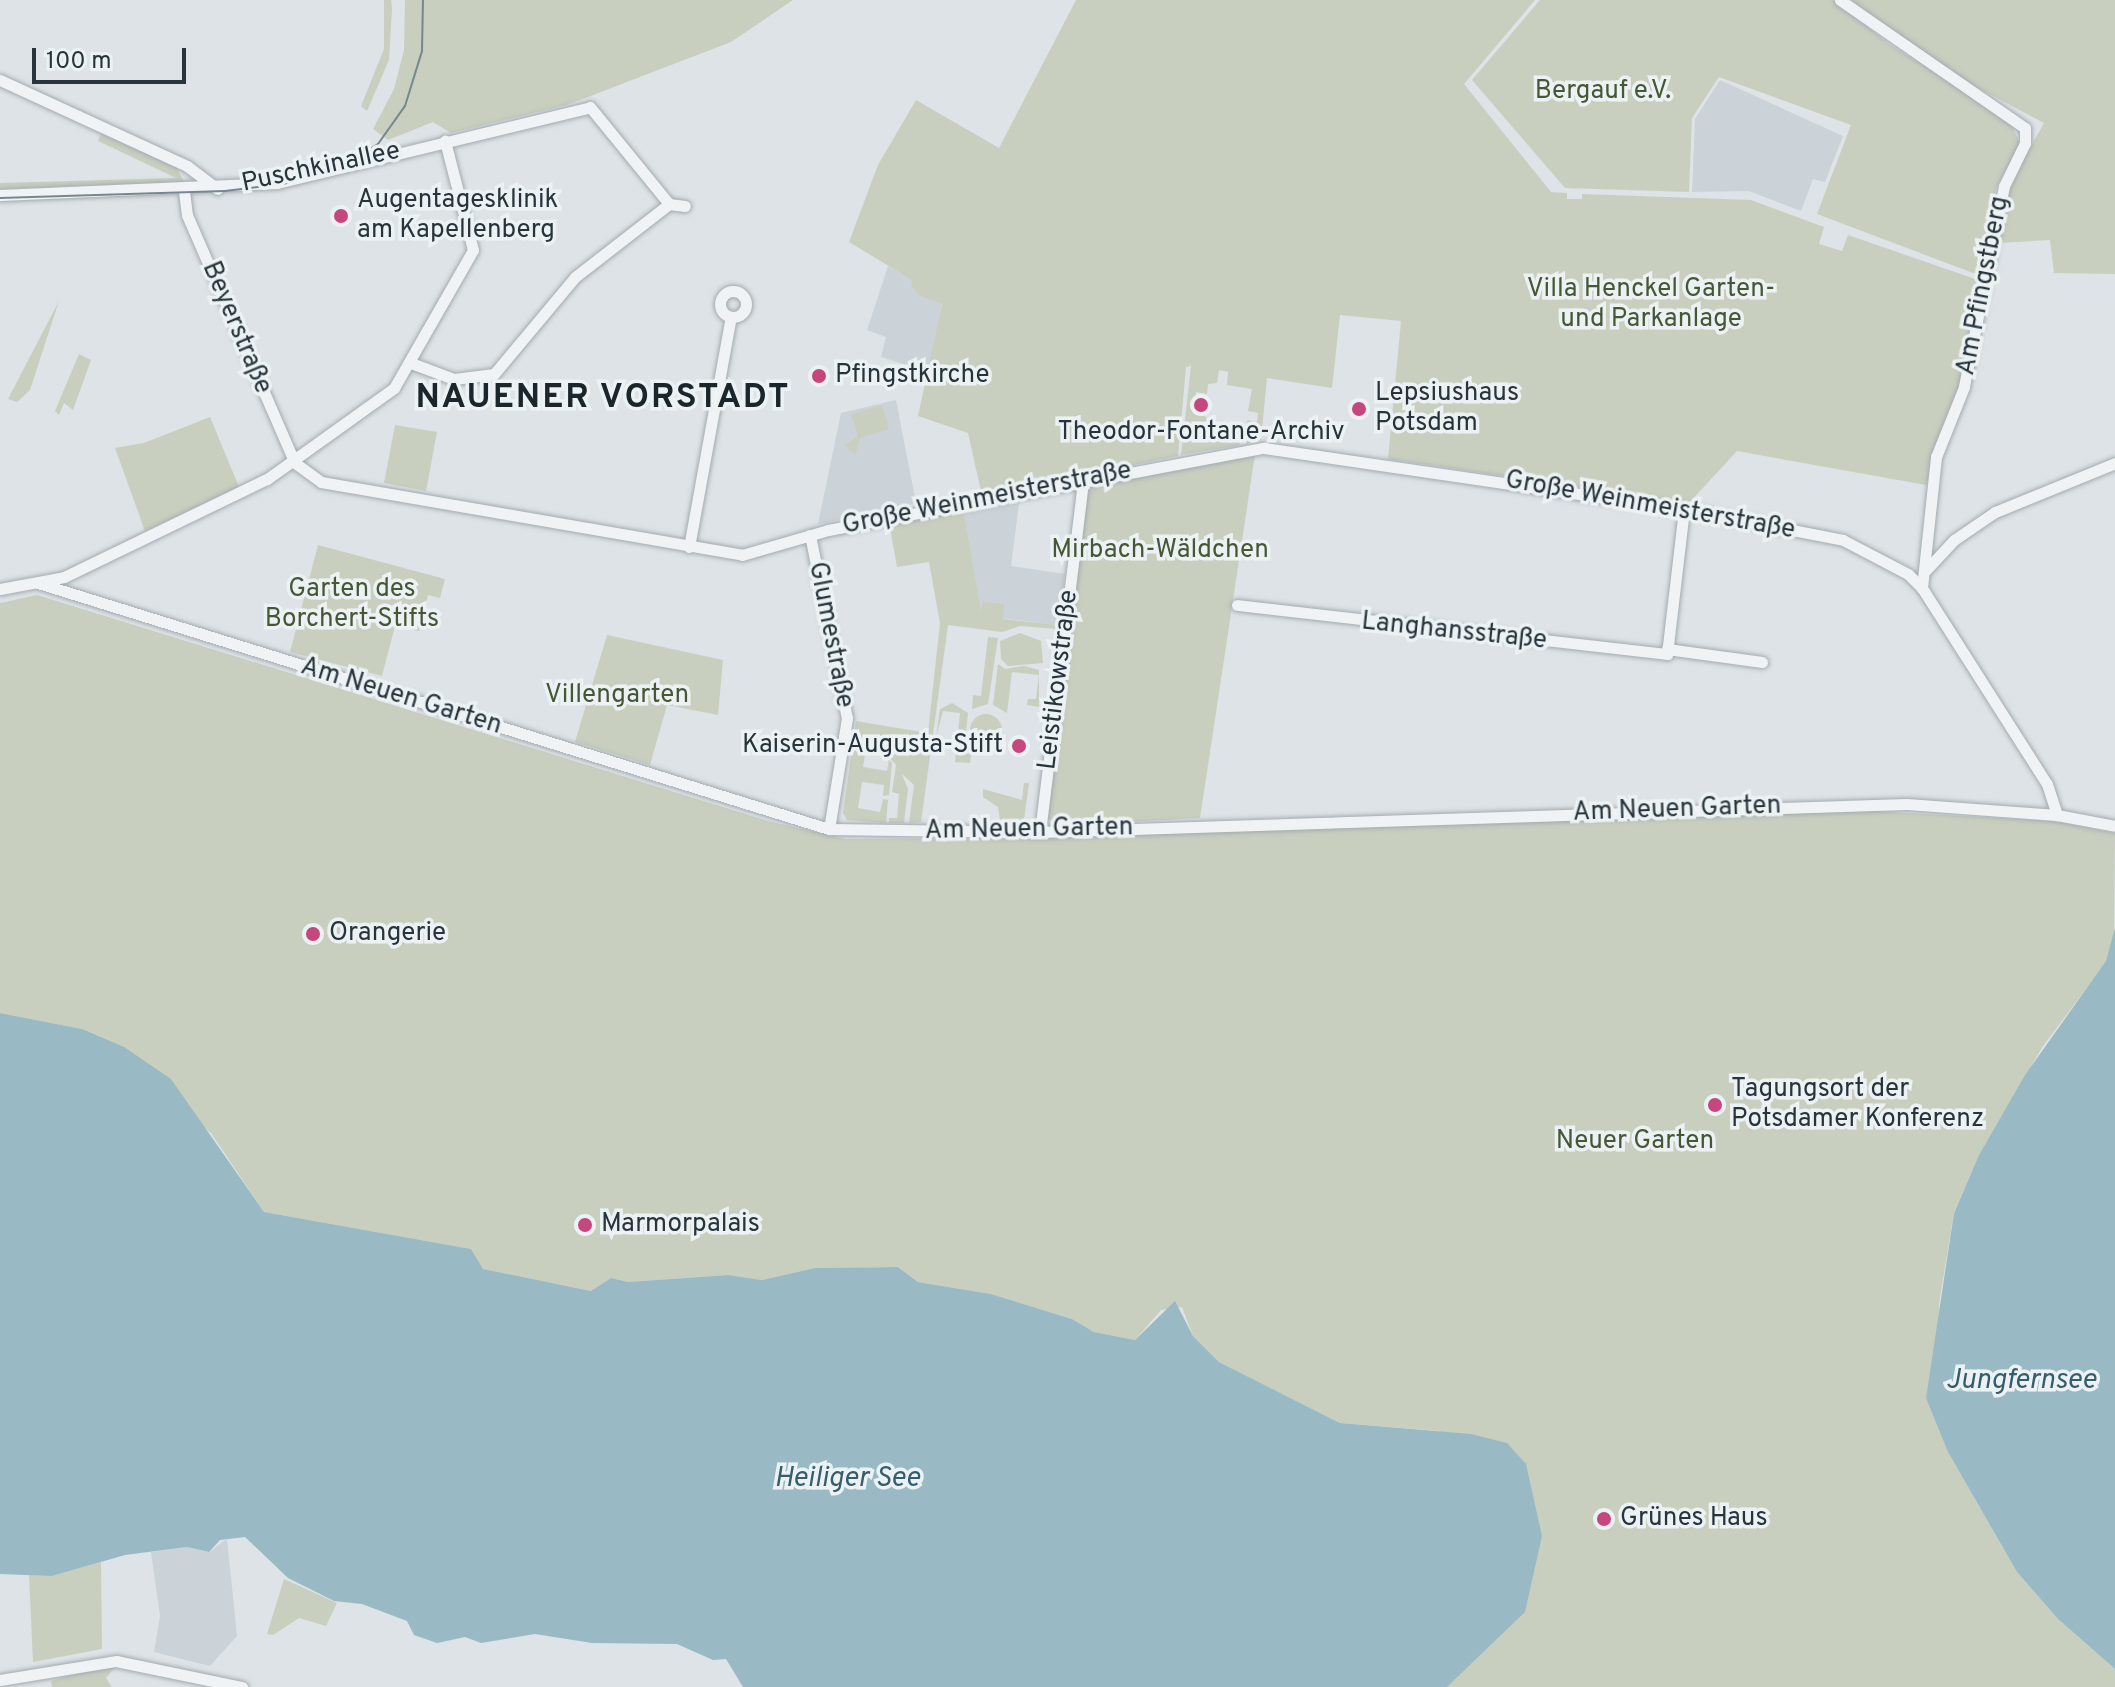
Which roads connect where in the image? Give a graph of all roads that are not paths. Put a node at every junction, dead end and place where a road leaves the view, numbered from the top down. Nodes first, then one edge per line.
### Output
1 (1840, 0) edge
2 (0, 80) edge
3 (445, 141) junction
4 (217, 189) junction
5 (184, 191) junction
6 (0, 195) edge
7 (669, 204) junction
8 (685, 206) dead end
9 (731, 317) dead end
10 (411, 363) junction
11 (295, 463) junction
12 (2115, 463) edge
13 (1083, 480) junction
14 (1684, 509) junction
15 (1930, 526) junction
16 (810, 535) junction
17 (1954, 540) junction
18 (689, 547) junction
19 (1925, 570) junction
20 (38, 583) junction
21 (1922, 588) junction
22 (0, 589) edge
23 (1237, 605) dead end
24 (1667, 649) junction
25 (1762, 662) dead end
26 (2057, 815) junction
27 (2115, 826) edge
28 (829, 829) junction
29 (1040, 832) junction
30 (0, 1680) edge
31 (242, 1687) edge

1 - 15 street, Am Pfingstberg
2 - 4 street
3 - 4 street, Puschkinallee
3 - 7 street, Puschkinallee
3 - 10 street
4 - 5 street, Puschkinallee
5 - 6 street, Puschkinallee
5 - 11 street, Beyerstraße
7 - 8 street
7 - 10 street
9 - 18 street
10 - 11 street
11 - 18 street, Große Weinmeisterstraße
11 - 20 street
12 - 17 street
13 - 14 street, Große Weinmeisterstraße
13 - 16 street, Große Weinmeisterstraße
13 - 29 street, Leistikowstraße
14 - 21 street, Große Weinmeisterstraße
14 - 24 street
15 - 17 street
15 - 19 street, Am Pfingstberg
16 - 18 street, Große Weinmeisterstraße
16 - 28 street, Glumestraße
17 - 19 street
19 - 21 street, Am Pfingstberg
20 - 22 street
20 - 28 street, Am Neuen Garten
21 - 26 street, Große Weinmeisterstraße
23 - 24 street, Langhansstraße
24 - 25 street, Langhansstraße
26 - 27 street, Am Neuen Garten
26 - 29 street, Am Neuen Garten
28 - 29 street, Am Neuen Garten
30 - 31 street

